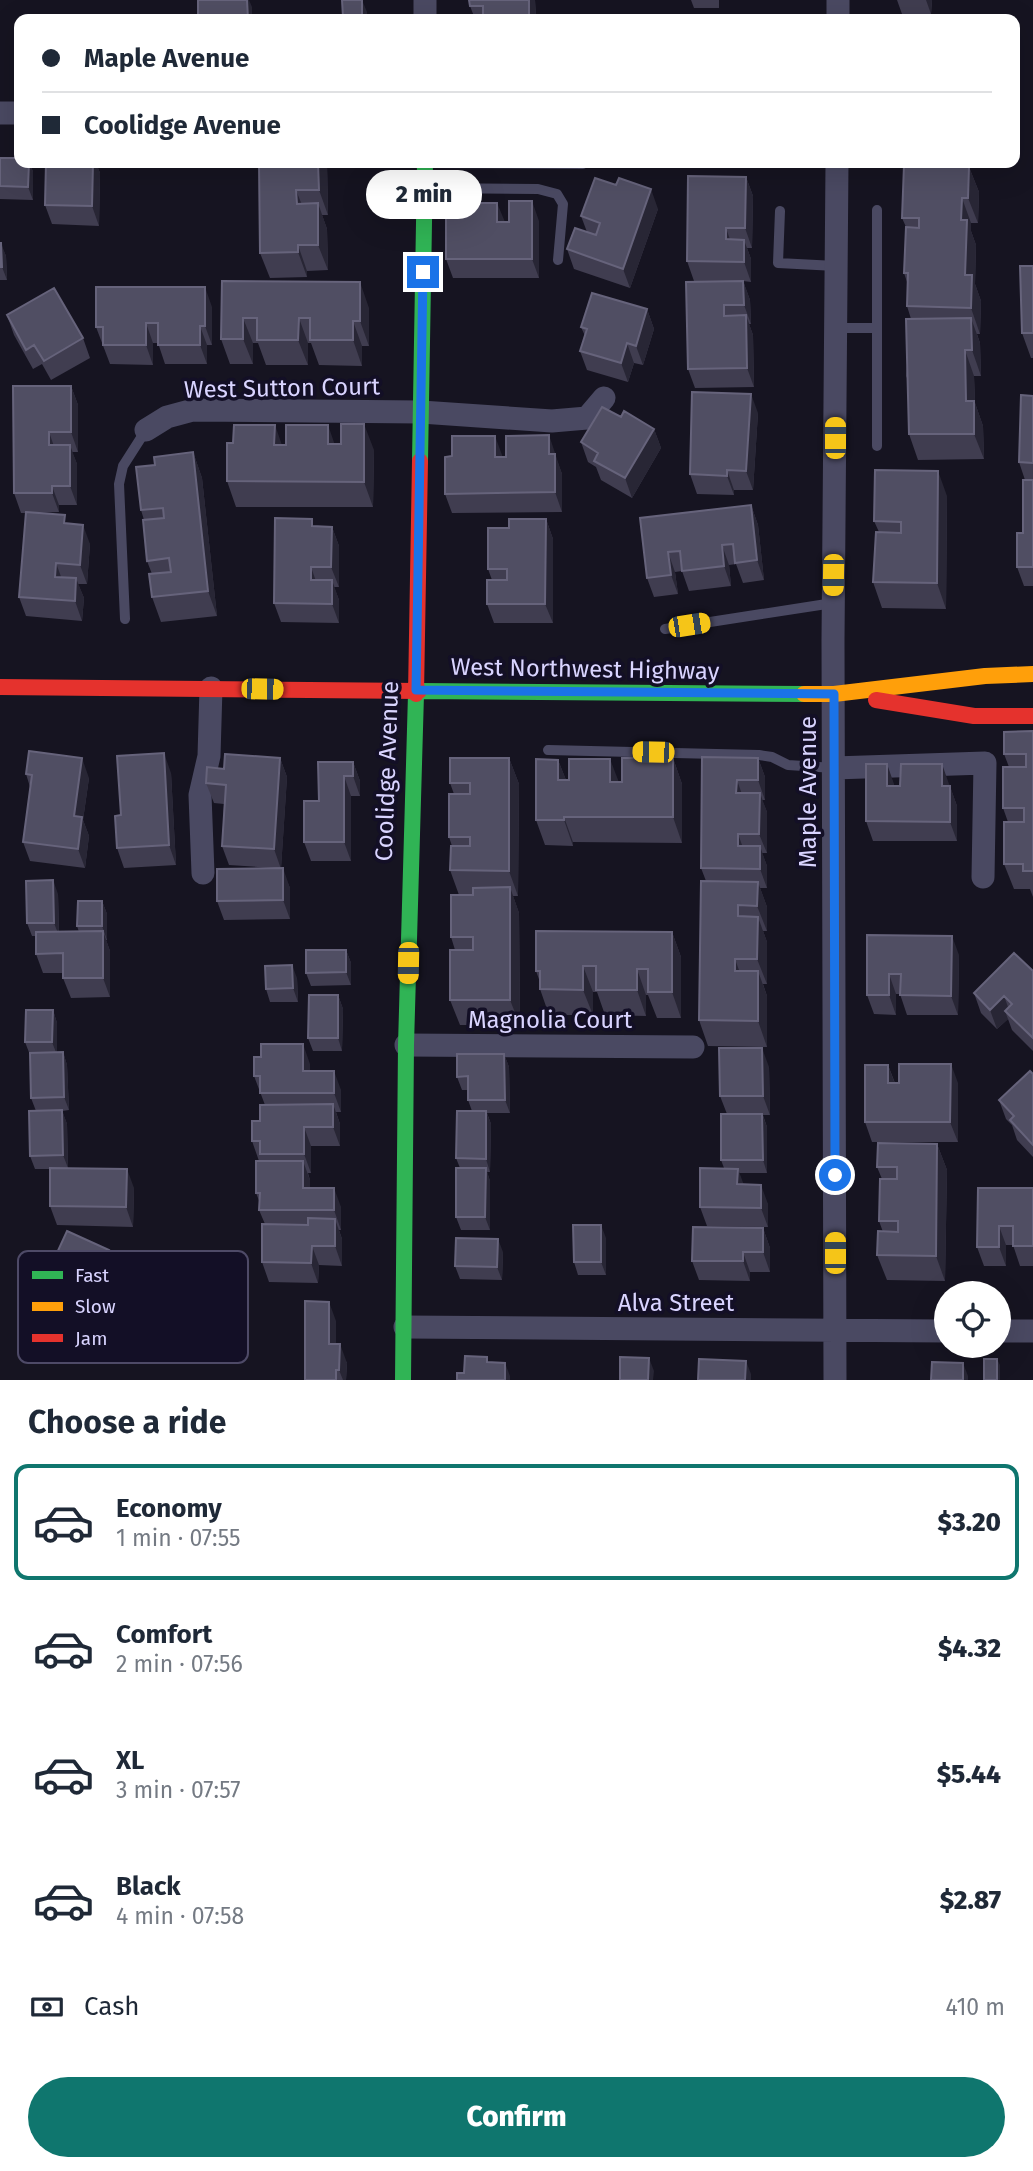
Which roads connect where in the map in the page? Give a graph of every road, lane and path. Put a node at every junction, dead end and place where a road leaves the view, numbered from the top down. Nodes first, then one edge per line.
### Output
1 (425, 168) edge
2 (837, 168) edge
3 (425, 188) junction
4 (877, 210) dead end
5 (780, 211) dead end
6 (558, 260) dead end
7 (836, 266) junction
8 (877, 327) junction
9 (836, 328) junction
10 (604, 398) dead end
11 (421, 412) junction
12 (146, 429) joint
13 (877, 446) dead end
14 (833, 603) junction
15 (125, 619) dead end
16 (665, 629) dead end
17 (1033, 674) edge
18 (0, 687) edge
19 (211, 688) junction
20 (416, 690) junction
21 (834, 694) junction
22 (1033, 716) edge
23 (548, 750) dead end
24 (834, 768) junction
25 (203, 873) dead end
26 (983, 877) dead end
27 (406, 1045) junction
28 (694, 1047) dead end
29 (405, 1327) junction
30 (836, 1331) junction
31 (934, 1331) edge
32 (1011, 1331) edge
33 (1033, 1331) edge
34 (403, 1380) edge
35 (835, 1380) edge

1 - 3 main road, Coolidge Avenue
2 - 7 street, Maple Avenue
3 - 6 lane
3 - 11 main road, Coolidge Avenue
4 - 8 lane
5 - 7 lane
7 - 9 street, Maple Avenue
8 - 9 lane
8 - 13 lane
9 - 14 street, Maple Avenue
10 - 11 street, West Sutton Court
11 - 12 street, West Sutton Court
11 - 20 main road, Coolidge Avenue
12 - 15 lane
14 - 16 lane
14 - 21 street, Maple Avenue
17 - 21 main road, West Northwest Highway
18 - 19 main road, West Northwest Highway
19 - 20 main road, West Northwest Highway
19 - 25 street
20 - 21 main road, West Northwest Highway
20 - 27 main road, Coolidge Avenue
21 - 22 main road, West Northwest Highway
21 - 24 street, Maple Avenue
23 - 24 lane
24 - 26 street
24 - 30 street, Maple Avenue
27 - 28 street, Magnolia Court
27 - 29 main road, Coolidge Avenue
29 - 30 street, Alva Street
29 - 34 main road, Coolidge Avenue
30 - 31 street, Alva Street
30 - 35 street, Maple Avenue
32 - 33 street

